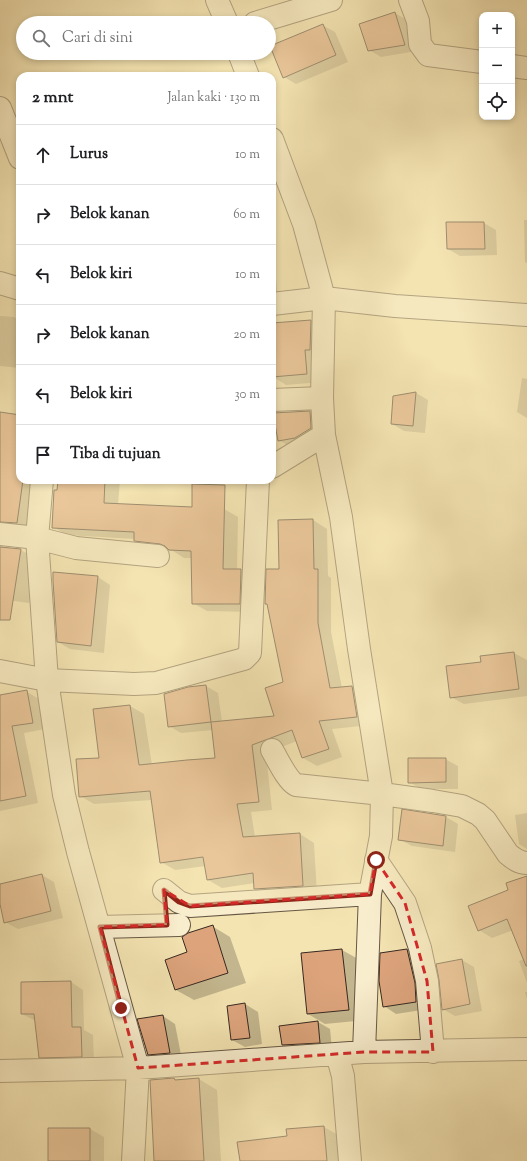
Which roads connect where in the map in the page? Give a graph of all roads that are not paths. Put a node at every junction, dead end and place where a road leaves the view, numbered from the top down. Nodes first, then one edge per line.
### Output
1 (217, 0) edge
2 (331, 0) edge
3 (410, 0) edge
4 (224, 16) edge
5 (276, 17) edge
6 (242, 60) edge
7 (479, 62) edge
8 (515, 66) edge
9 (527, 68) edge
10 (247, 72) edge
11 (0, 108) edge
12 (16, 148) edge
13 (276, 150) edge
14 (0, 283) edge
15 (16, 288) edge
16 (324, 298) junction
17 (276, 304) edge
18 (527, 315) edge
19 (322, 398) junction
20 (276, 400) edge
21 (324, 435) junction
22 (276, 464) edge
23 (42, 484) edge
24 (258, 484) edge
25 (0, 534) edge
26 (37, 545) junction
27 (158, 556) dead end
28 (0, 671) edge
29 (47, 680) junction
30 (272, 750) dead end
31 (382, 794) junction
32 (376, 860) junction
33 (527, 863) edge
34 (370, 894) junction
35 (100, 927) junction
36 (527, 1049) edge
37 (364, 1052) junction
38 (433, 1052) junction
39 (337, 1054) junction
40 (138, 1068) junction
41 (0, 1071) edge
42 (134, 1161) edge
43 (350, 1161) edge

1 - 4 street
2 - 5 street
3 - 7 street
6 - 10 street
8 - 9 street
11 - 12 street
13 - 16 street
14 - 15 street
16 - 17 street
16 - 18 street
16 - 19 street
19 - 20 street
19 - 21 street
21 - 22 street
21 - 31 street
23 - 26 street
24 - 29 street
25 - 26 street
26 - 27 street
26 - 29 street
28 - 29 street
29 - 35 street
30 - 31 street
31 - 32 street
31 - 33 street
32 - 34 street
32 - 38 street
34 - 35 street
34 - 37 street
35 - 40 street
36 - 38 street
37 - 38 street
37 - 39 street
39 - 40 street
39 - 43 street
40 - 41 street
40 - 42 street

